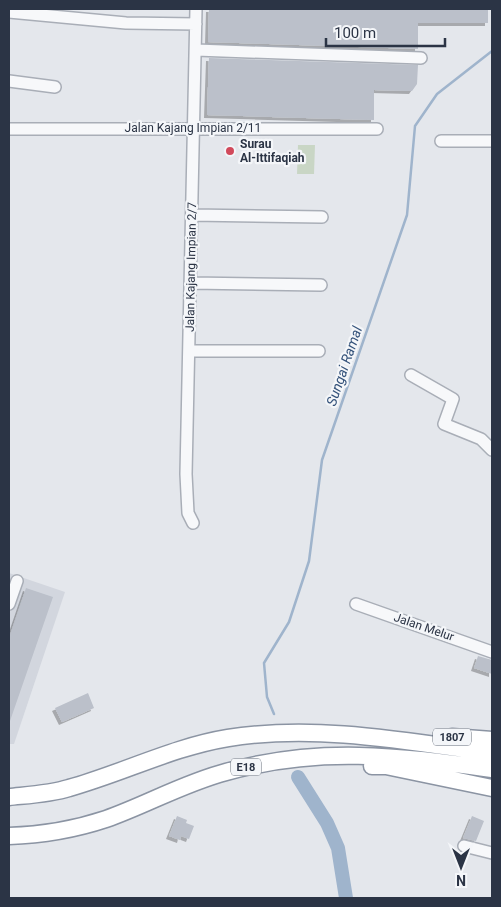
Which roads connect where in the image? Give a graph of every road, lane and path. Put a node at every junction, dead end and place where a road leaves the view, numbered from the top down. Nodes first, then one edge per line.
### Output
1 (196, 9) edge
2 (9, 12) edge
3 (75, 14) edge
4 (196, 24) junction
5 (196, 50) junction
6 (421, 58) dead end
7 (9, 81) edge
8 (56, 87) dead end
9 (194, 128) junction
10 (9, 129) edge
11 (377, 129) dead end
12 (441, 141) dead end
13 (492, 141) edge
14 (192, 215) junction
15 (322, 216) dead end
16 (191, 284) junction
17 (320, 286) dead end
18 (189, 351) junction
19 (319, 351) dead end
20 (411, 375) dead end
21 (492, 450) edge
22 (193, 523) dead end
23 (17, 581) dead end
24 (9, 604) edge
25 (356, 604) dead end
26 (492, 652) edge
27 (492, 740) edge
28 (413, 742) junction
29 (492, 753) edge
30 (492, 769) edge
31 (224, 772) junction
32 (492, 788) edge
33 (9, 797) edge
34 (9, 836) edge
35 (464, 846) dead end
36 (492, 853) edge

1 - 4 street, Jalan Kajang Impian 2/7
2 - 3 street
3 - 4 street
4 - 5 street, Jalan Kajang Impian 2/7
5 - 6 street
5 - 9 street, Jalan Kajang Impian 2/7
7 - 8 street
9 - 10 street, Jalan Kajang Impian 2/11
9 - 11 street, Jalan Kajang Impian 2/11
9 - 14 street, Jalan Kajang Impian 2/7
12 - 13 street
14 - 15 street
14 - 16 street, Jalan Kajang Impian 2/7
16 - 17 street
16 - 18 street, Jalan Kajang Impian 2/7
18 - 19 street
18 - 22 street, Jalan Kajang Impian 2/7
20 - 21 street
23 - 24 street
25 - 26 street, Jalan Melur
27 - 28 highway, 1807
28 - 29 highway
28 - 33 highway
30 - 31 highway, E18
31 - 32 highway
31 - 34 highway, E18
35 - 36 street

